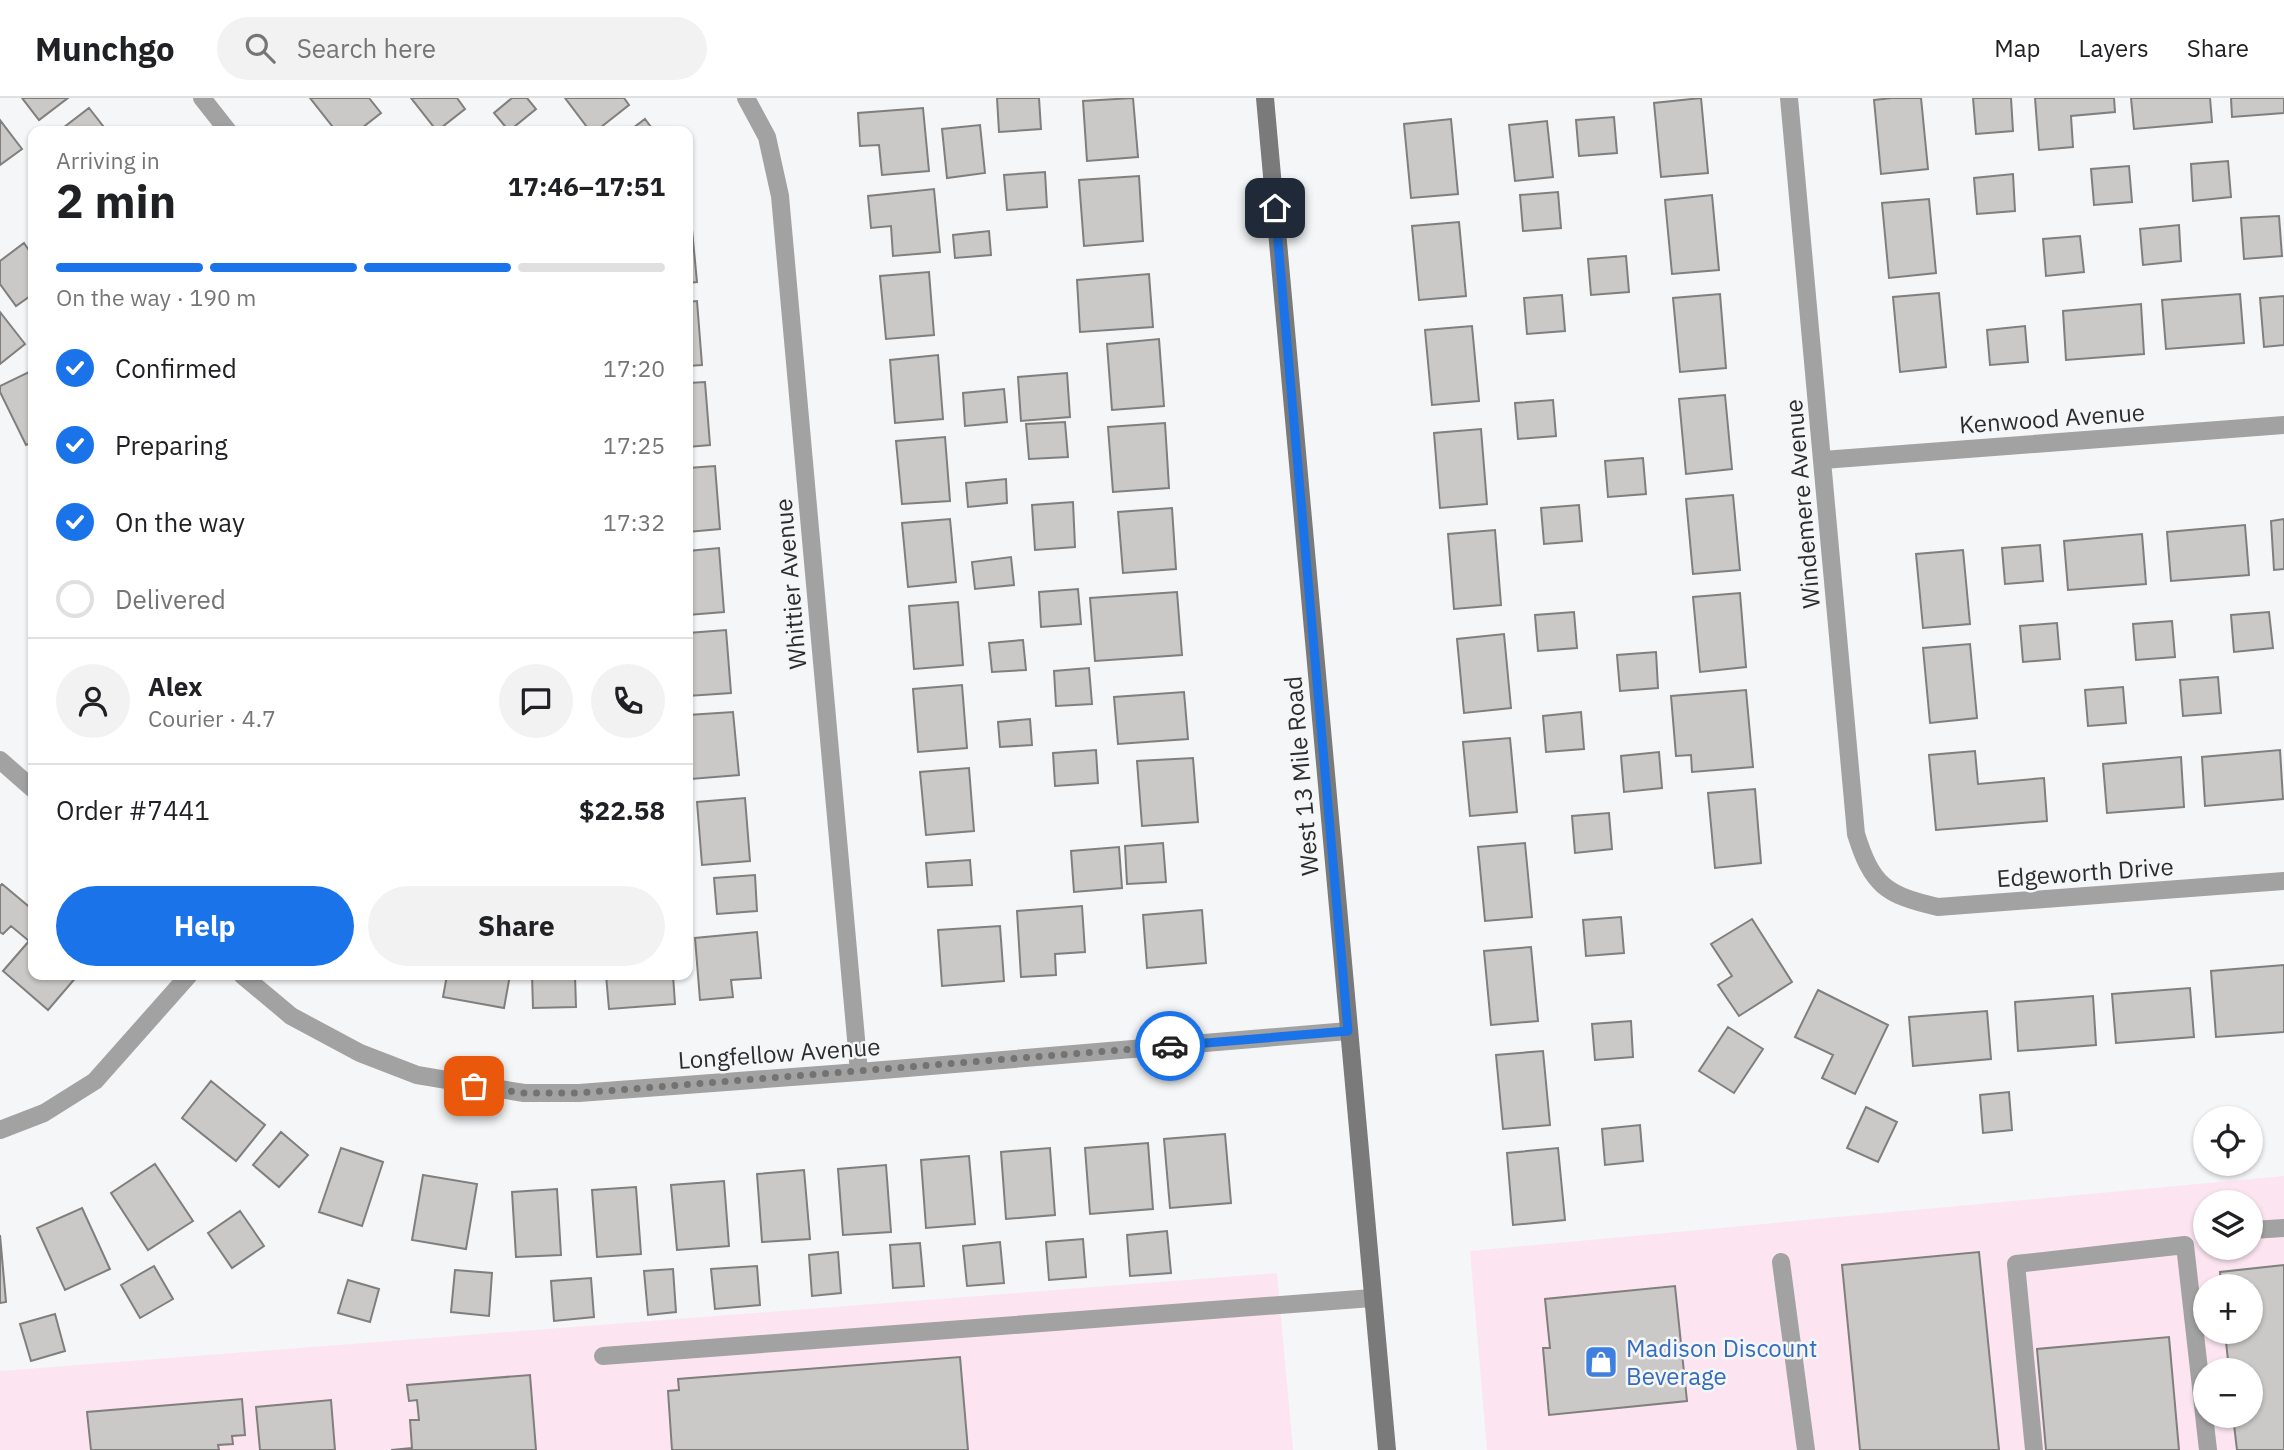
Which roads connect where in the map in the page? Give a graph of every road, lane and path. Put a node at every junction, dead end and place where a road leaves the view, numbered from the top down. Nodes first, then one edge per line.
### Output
1 (202, 98) edge
2 (746, 98) edge
3 (1265, 98) edge
4 (1789, 98) edge
5 (224, 126) edge
6 (2284, 425) edge
7 (1823, 460) junction
8 (0, 760) edge
9 (28, 785) edge
10 (2284, 881) edge
11 (1892, 893) joint
12 (185, 980) edge
13 (248, 980) edge
14 (1348, 1031) junction
15 (859, 1072) junction
16 (0, 1130) edge
17 (2284, 1228) edge
18 (2263, 1229) edge
19 (1781, 1262) dead end
20 (1372, 1298) junction
21 (603, 1356) dead end
22 (1387, 1450) edge
23 (1806, 1450) edge
24 (2034, 1450) edge
25 (2208, 1450) edge

1 - 5 street
2 - 15 street, Whittier Avenue
3 - 14 main road, West 13 Mile Road
4 - 7 street, Windemere Avenue
6 - 7 street, Kenwood Avenue
7 - 11 street, Windemere Avenue
8 - 9 street
10 - 11 street, Edgeworth Drive
12 - 16 street
13 - 15 street, Longfellow Avenue
14 - 15 street, Longfellow Avenue
14 - 20 main road, West 13 Mile Road
17 - 18 street
19 - 23 street
20 - 21 street
20 - 22 main road, West 13 Mile Road
24 - 25 street

